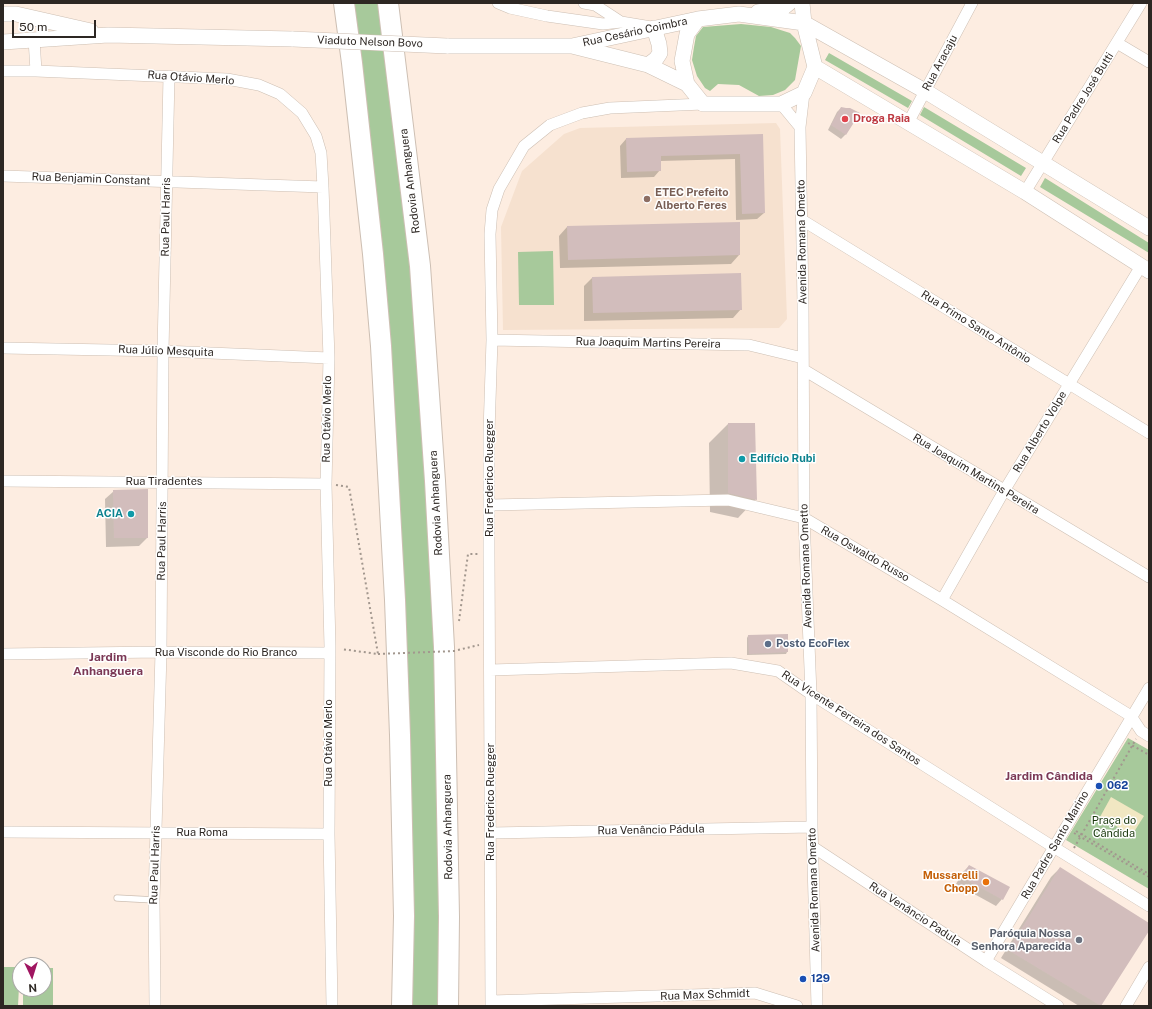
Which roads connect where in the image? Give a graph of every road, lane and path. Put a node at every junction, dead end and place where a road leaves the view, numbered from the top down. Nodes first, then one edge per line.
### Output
1 (344, 3) edge
2 (388, 3) edge
3 (498, 3) edge
4 (789, 3) edge
5 (802, 3) edge
6 (972, 3) edge
7 (1141, 3) edge
8 (592, 4) edge
9 (3, 14) edge
10 (738, 14) junction
11 (698, 19) junction
12 (622, 22) junction
13 (804, 23) junction
14 (654, 28) junction
15 (108, 35) junction
16 (34, 39) junction
17 (3, 42) edge
18 (1117, 43) junction
19 (572, 46) junction
20 (1149, 62) edge
21 (648, 65) junction
22 (815, 67) junction
23 (36, 71) junction
24 (3, 72) edge
25 (169, 76) junction
26 (687, 84) junction
27 (925, 91) junction
28 (804, 93) junction
29 (703, 104) junction
30 (781, 104) junction
31 (908, 123) junction
32 (800, 127) junction
33 (1043, 163) junction
34 (3, 176) edge
35 (166, 182) junction
36 (323, 187) junction
37 (1025, 192) junction
38 (802, 220) junction
39 (1149, 228) edge
40 (1145, 268) edge
41 (492, 340) junction
42 (3, 348) edge
43 (163, 350) junction
44 (329, 358) junction
45 (803, 358) junction
46 (804, 370) junction
47 (1068, 384) junction
48 (1149, 433) edge
49 (3, 481) edge
50 (162, 482) junction
51 (326, 484) junction
52 (1004, 491) junction
53 (490, 506) junction
54 (804, 518) junction
55 (489, 554) junction
56 (1149, 576) edge
57 (942, 600) junction
58 (459, 621) dead end
59 (490, 642) junction
60 (329, 650) junction
61 (161, 652) junction
62 (3, 654) edge
63 (378, 654) junction
64 (490, 670) junction
65 (1149, 688) edge
66 (811, 694) junction
67 (1131, 716) junction
68 (1145, 734) edge
69 (1119, 738) junction
70 (1133, 745) junction
71 (1149, 755) edge
72 (812, 826) junction
73 (1066, 827) junction
74 (3, 832) edge
75 (156, 832) junction
76 (491, 833) junction
77 (329, 834) junction
78 (1081, 836) junction
79 (813, 847) junction
80 (1055, 848) junction
81 (1069, 856) junction
82 (1149, 875) edge
83 (117, 898) dead end
84 (154, 900) junction
85 (1149, 906) edge
86 (404, 916) junction
87 (986, 961) junction
88 (1149, 967) edge
89 (1043, 1002) edge
90 (491, 1004) edge
91 (155, 1006) edge
92 (332, 1006) edge
93 (398, 1006) edge
94 (402, 1006) edge
95 (448, 1006) edge
96 (798, 1006) edge
97 (817, 1006) edge
98 (1058, 1006) edge
99 (1126, 1006) edge

1 - 86 highway
2 - 95 highway, Rodovia Anhanguera
3 - 12 street
4 - 10 street
5 - 13 street
6 - 27 street, Rua Aracaju
7 - 18 street, Rua Padre José Butti
8 - 12 street
9 - 15 street
10 - 11 street
10 - 13 street
11 - 14 street, Rua Cesário Coimbra
11 - 26 street
12 - 14 street
13 - 22 street
13 - 27 street
14 - 19 street, Rua Cesário Coimbra
14 - 21 street
15 - 16 street
15 - 19 street, Viaduto Nelson Bovo, bridge
16 - 17 street
16 - 23 street
18 - 20 street
18 - 33 street, Rua Padre José Butti
19 - 21 street
21 - 26 street
22 - 28 street
22 - 31 street
23 - 24 street, Rua Otávio Merlo
23 - 25 street, Rua Otávio Merlo
25 - 35 street, Rua Paul Harris
25 - 36 street, Rua Otávio Merlo
26 - 29 street
27 - 31 street, Rua Aracaju
27 - 33 street
28 - 30 street
28 - 32 street, Avenida Romana Ometto
29 - 30 street
29 - 41 street, Rua Frederico Ruegger
30 - 32 street
31 - 37 street
32 - 38 street, Avenida Romana Ometto
33 - 37 street, Rua Padre José Butti
33 - 39 street
34 - 35 street, Rua Benjamin Constant
35 - 36 street, Rua Benjamin Constant
35 - 43 street, Rua Paul Harris
36 - 44 street, Rua Otávio Merlo
37 - 40 street
38 - 45 street, Avenida Romana Ometto
38 - 47 street, Rua Primo Santo Antônio
40 - 47 street, Rua Alberto Volpe
41 - 45 street, Rua Joaquim Martins Pereira
41 - 53 street, Rua Frederico Ruegger
42 - 43 street, Rua Júlio Mesquita
43 - 44 street, Rua Júlio Mesquita
43 - 50 street, Rua Paul Harris
44 - 51 street, Rua Otávio Merlo
45 - 46 street, Avenida Romana Ometto
46 - 52 street, Rua Joaquim Martins Pereira
46 - 54 street, Avenida Romana Ometto
47 - 48 street, Rua Primo Santo Antônio
47 - 52 street, Rua Alberto Volpe
49 - 50 street, Rua Tiradentes
50 - 51 street, Rua Tiradentes
50 - 61 street, Rua Paul Harris
51 - 60 street, Rua Otávio Merlo
51 - 63 path
52 - 56 street, Rua Joaquim Martins Pereira
52 - 57 street, Rua Alberto Volpe
53 - 54 street, Rua Oswaldo Russo
53 - 55 street, Rua Frederico Ruegger
54 - 57 street, Rua Oswaldo Russo
54 - 66 street, Avenida Romana Ometto
55 - 58 path
55 - 59 street, Rua Frederico Ruegger
57 - 67 street, Rua Oswaldo Russo
59 - 63 path, bridge
59 - 64 street, Rua Frederico Ruegger
60 - 61 street, Rua Visconde do Rio Branco
60 - 63 path
60 - 77 street, Rua Otávio Merlo
61 - 62 street, Rua Visconde do Rio Branco
61 - 75 street, Rua Paul Harris
64 - 66 street, Rua Vicente Ferreira dos Santos
64 - 76 street, Rua Frederico Ruegger
65 - 67 street, Rua Padre Santo Marino
66 - 72 street, Avenida Romana Ometto
66 - 80 street, Rua Vicente Ferreira dos Santos
67 - 68 street, Rua Oswaldo Russo
67 - 69 street, Rua Padre Santo Marino
68 - 70 path
69 - 70 path
69 - 73 street, Rua Padre Santo Marino
70 - 71 path
70 - 78 path
72 - 76 street, Rua Venâncio Pádula
72 - 79 street, Avenida Romana Ometto
73 - 78 path
73 - 80 street, Rua Padre Santo Marino
74 - 75 street, Rua Roma
75 - 77 street, Rua Roma
75 - 84 street, Rua Paul Harris
76 - 90 street, Rua Frederico Ruegger
77 - 92 street, Rua Otávio Merlo
78 - 81 path
78 - 82 path
79 - 87 street, Rua Venâncio Padula
79 - 97 street, Avenida Romana Ometto
80 - 81 street, Rua Vicente Ferreira dos Santos
80 - 87 street, Rua Padre Santo Marino
81 - 85 street, Rua Vicente Ferreira dos Santos
83 - 84 lane
84 - 91 street, Rua Paul Harris
86 - 93 highway
86 - 94 highway
87 - 89 street, Rua Venâncio Padula
88 - 99 street
89 - 98 street, Rua Venâncio Padula
90 - 96 street, Rua Max Schmidt

